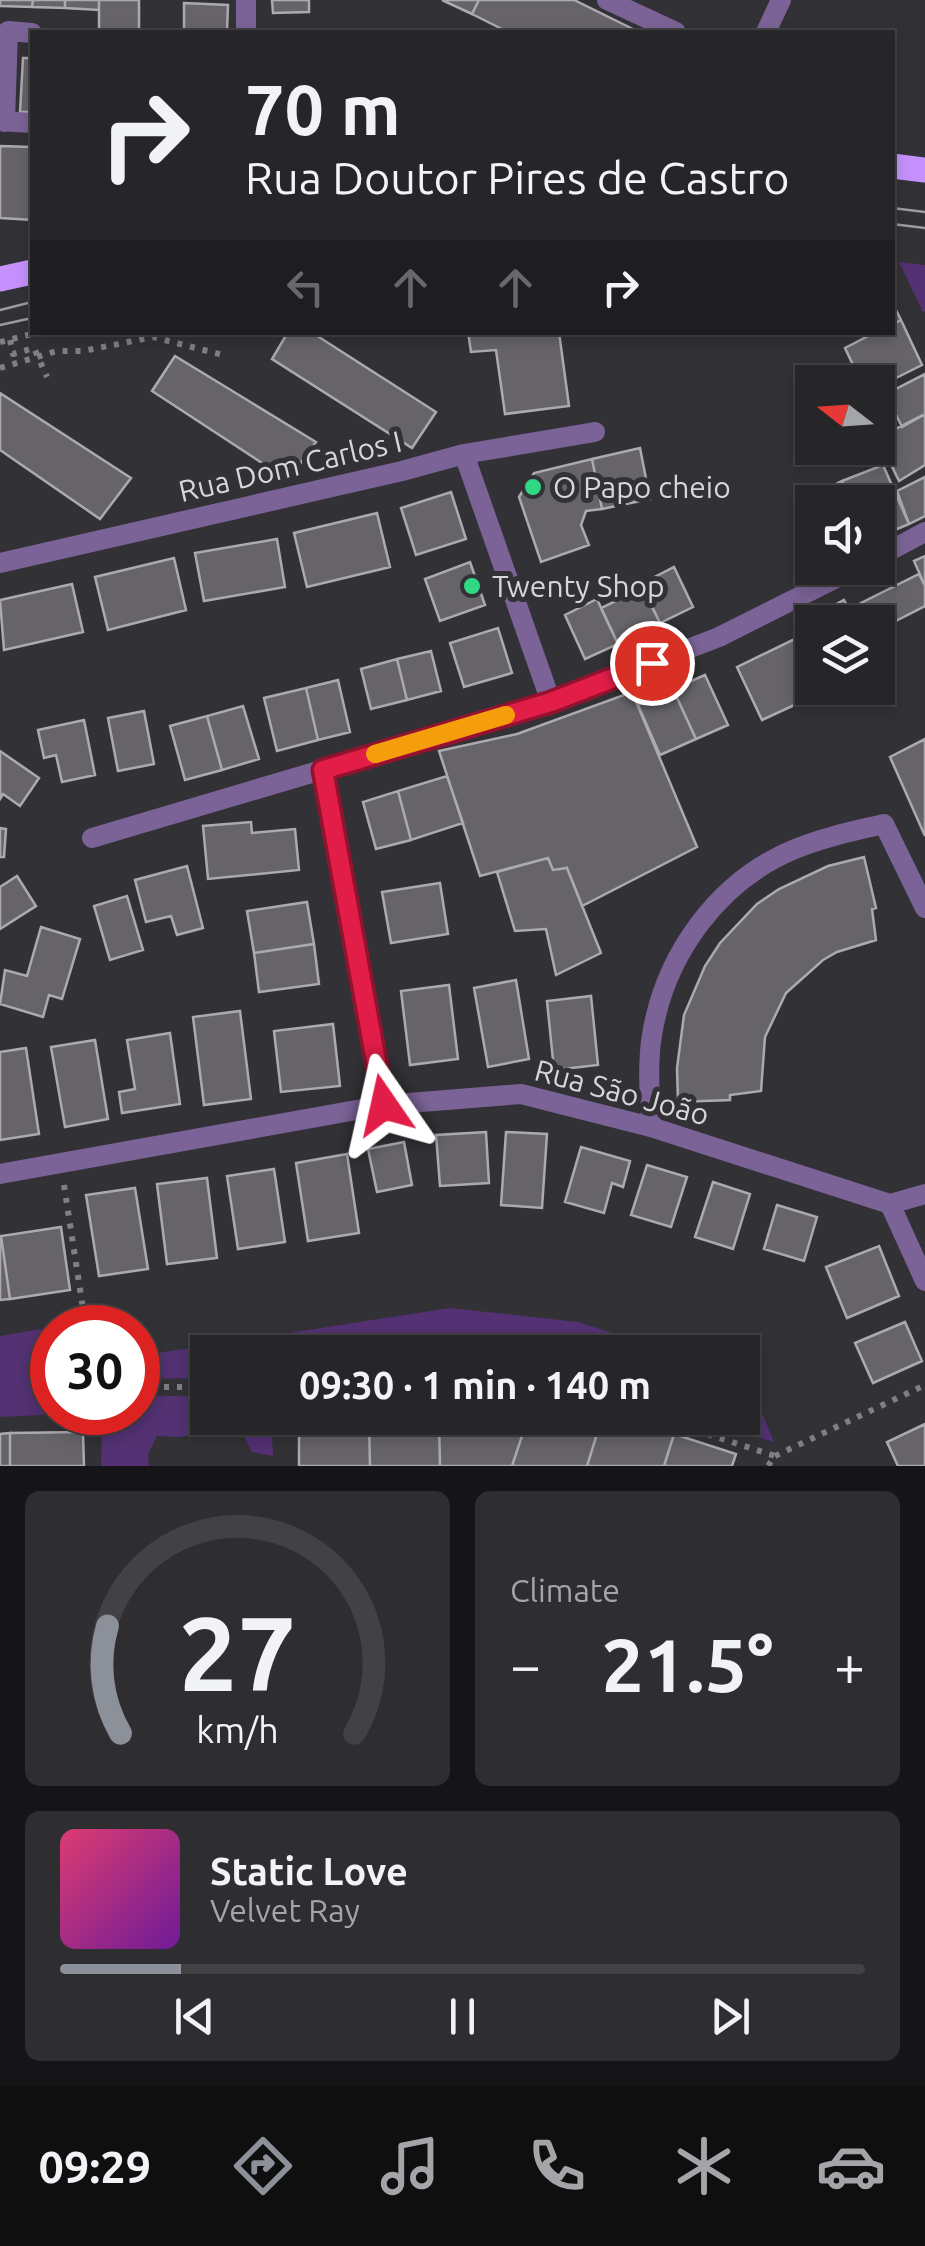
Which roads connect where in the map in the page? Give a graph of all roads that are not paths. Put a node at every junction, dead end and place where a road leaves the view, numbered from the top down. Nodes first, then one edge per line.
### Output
1 (246, 0) edge
2 (607, 0) edge
3 (781, 0) edge
4 (246, 30) edge
5 (672, 30) edge
6 (767, 30) edge
7 (30, 32) edge
8 (2, 122) edge
9 (30, 123) edge
10 (895, 166) edge
11 (925, 170) edge
12 (30, 272) edge
13 (0, 279) edge
14 (595, 432) dead end
15 (464, 454) junction
16 (925, 532) edge
17 (895, 547) edge
18 (0, 563) edge
19 (822, 585) edge
20 (551, 702) junction
21 (323, 770) junction
22 (92, 838) dead end
23 (925, 908) edge
24 (384, 1105) junction
25 (651, 1127) junction
26 (0, 1174) edge
27 (925, 1194) edge
28 (890, 1204) junction
29 (925, 1281) edge

1 - 4 street
2 - 5 street
3 - 6 street
7 - 8 street
8 - 9 street
10 - 11 main road
12 - 13 main road
14 - 15 street, Rua Dom Carlos I
15 - 18 street, Rua Dom Carlos I
15 - 20 street
16 - 17 street
19 - 20 street
20 - 21 street
21 - 22 street
21 - 24 street
23 - 25 street
24 - 25 street, Rua São João
24 - 26 street, Rua São João
25 - 28 street, Rua São João
27 - 28 street
28 - 29 street

